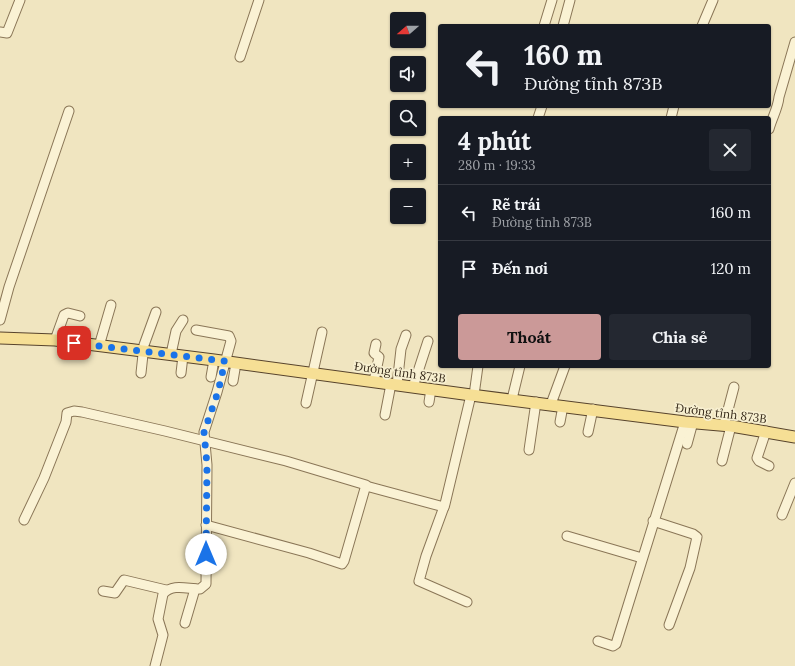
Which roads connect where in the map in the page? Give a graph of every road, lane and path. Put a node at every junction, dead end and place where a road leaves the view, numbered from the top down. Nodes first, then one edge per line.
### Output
1 (20, 0) edge
2 (259, 0) edge
3 (552, 0) edge
4 (570, 0) edge
5 (713, 0) edge
6 (545, 24) edge
7 (564, 24) edge
8 (703, 24) edge
9 (0, 32) edge
10 (795, 42) edge
11 (240, 57) dead end
12 (69, 111) dead end
13 (771, 122) edge
14 (112, 305) dead end
15 (156, 312) dead end
16 (80, 316) dead end
17 (0, 320) edge
18 (183, 320) dead end
19 (196, 330) dead end
20 (322, 332) dead end
21 (406, 335) dead end
22 (0, 338) edge
23 (55, 340) junction
24 (428, 342) dead end
25 (376, 344) dead end
26 (99, 346) junction
27 (143, 351) junction
28 (170, 354) junction
29 (184, 356) junction
30 (214, 360) junction
31 (231, 362) junction
32 (478, 368) edge
33 (520, 368) edge
34 (564, 368) edge
35 (141, 373) dead end
36 (181, 373) dead end
37 (312, 373) junction
38 (211, 377) dead end
39 (374, 381) junction
40 (233, 382) dead end
41 (394, 384) junction
42 (413, 387) junction
43 (734, 387) dead end
44 (431, 389) junction
45 (472, 394) junction
46 (512, 399) junction
47 (429, 402) dead end
48 (536, 402) junction
49 (306, 403) dead end
50 (551, 404) junction
51 (563, 406) junction
52 (594, 409) junction
53 (385, 415) dead end
54 (560, 422) dead end
55 (689, 422) junction
56 (728, 425) junction
57 (766, 431) junction
58 (588, 432) dead end
59 (795, 437) edge
60 (204, 441) junction
61 (687, 444) dead end
62 (529, 450) dead end
63 (722, 461) dead end
64 (770, 466) dead end
65 (795, 483) edge
66 (366, 486) junction
67 (792, 502) edge
68 (444, 507) junction
69 (782, 515) dead end
70 (24, 520) dead end
71 (653, 521) junction
72 (206, 525) junction
73 (567, 536) dead end
74 (642, 558) junction
75 (195, 589) junction
76 (103, 590) dead end
77 (166, 590) junction
78 (467, 602) dead end
79 (185, 623) dead end
80 (669, 625) dead end
81 (598, 641) dead end
82 (155, 666) edge

1 - 9 street
2 - 11 street
3 - 6 street
4 - 7 street
5 - 8 street
10 - 13 street
12 - 17 street
14 - 26 street
15 - 27 street
16 - 23 street
18 - 28 street
19 - 31 street
20 - 37 street
21 - 41 street
22 - 23 main road, Đường tỉnh 873B
23 - 26 main road, Đường tỉnh 873B
24 - 42 street
25 - 39 street
26 - 27 main road, Đường tỉnh 873B
27 - 28 main road, Đường tỉnh 873B
27 - 35 street
28 - 29 main road, Đường tỉnh 873B
29 - 30 main road, Đường tỉnh 873B
29 - 36 street
30 - 31 main road, Đường tỉnh 873B
30 - 38 street
31 - 37 main road, Đường tỉnh 873B
31 - 40 street
31 - 60 street
32 - 45 street
33 - 46 street
34 - 50 street
37 - 39 main road, Đường tỉnh 873B
37 - 49 street
39 - 41 main road, Đường tỉnh 873B
41 - 42 main road, Đường tỉnh 873B
41 - 53 street
42 - 44 main road, Đường tỉnh 873B
43 - 56 street
44 - 45 main road, Đường tỉnh 873B
44 - 47 street
45 - 46 main road, Đường tỉnh 873B
45 - 68 street
46 - 48 main road, Đường tỉnh 873B
48 - 50 main road, Đường tỉnh 873B
48 - 62 street
50 - 51 main road, Đường tỉnh 873B
51 - 52 main road, Đường tỉnh 873B
51 - 54 street
52 - 55 main road, Đường tỉnh 873B
52 - 58 street
55 - 56 main road, Đường tỉnh 873B
55 - 61 street
55 - 71 street
56 - 57 main road, Đường tỉnh 873B
56 - 63 street
57 - 59 main road, Đường tỉnh 873B
57 - 64 street
60 - 66 street
60 - 70 street
60 - 72 street
65 - 67 street
66 - 68 street
66 - 72 street
67 - 69 street
68 - 78 street
71 - 74 street
71 - 80 street
72 - 75 street
73 - 74 street
74 - 81 street
75 - 77 street
75 - 79 street
76 - 77 street
77 - 82 street

